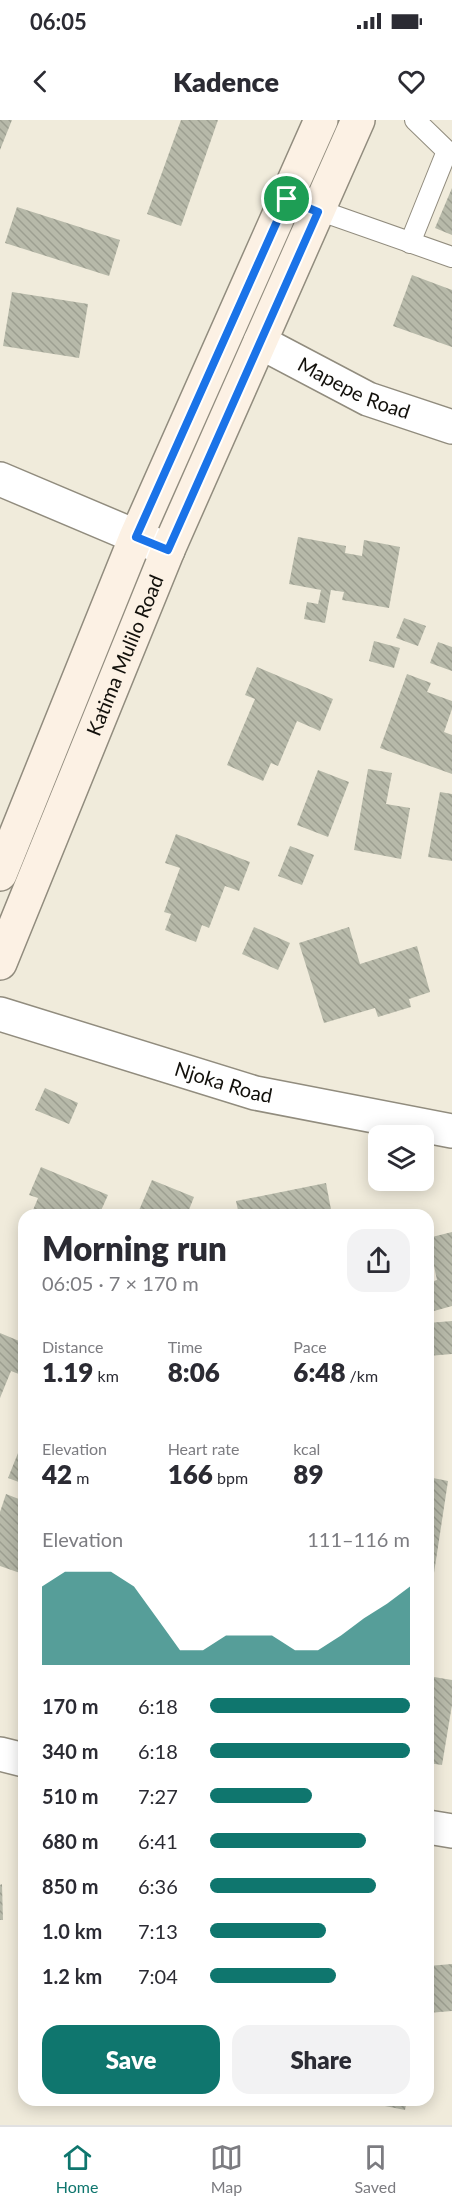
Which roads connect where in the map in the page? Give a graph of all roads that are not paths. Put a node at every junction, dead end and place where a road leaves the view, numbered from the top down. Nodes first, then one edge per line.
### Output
1 (321, 120) edge
2 (358, 120) edge
3 (415, 120) edge
4 (449, 152) edge
5 (287, 199) junction
6 (318, 212) junction
7 (410, 243) junction
8 (452, 258) edge
9 (260, 342) junction
10 (452, 427) edge
11 (0, 479) edge
12 (136, 537) junction
13 (168, 550) junction
14 (0, 874) edge
15 (0, 963) edge
16 (0, 1014) edge
17 (452, 1131) edge
18 (0, 1754) edge
19 (18, 1758) edge
20 (434, 1828) edge
21 (452, 1831) edge

1 - 5 main road, Katima Mulilo Road
2 - 6 main road, Katima Mulilo Road
3 - 4 lane
4 - 7 lane
5 - 6 lane
5 - 12 main road, Katima Mulilo Road
6 - 7 lane
6 - 9 main road, Katima Mulilo Road
7 - 8 lane
9 - 10 street, Mapepe Road
9 - 13 main road, Katima Mulilo Road
11 - 12 street
12 - 13 street
12 - 14 main road, Katima Mulilo Road
13 - 15 main road, Katima Mulilo Road
16 - 17 street, Njoka Road
18 - 19 street
20 - 21 street

